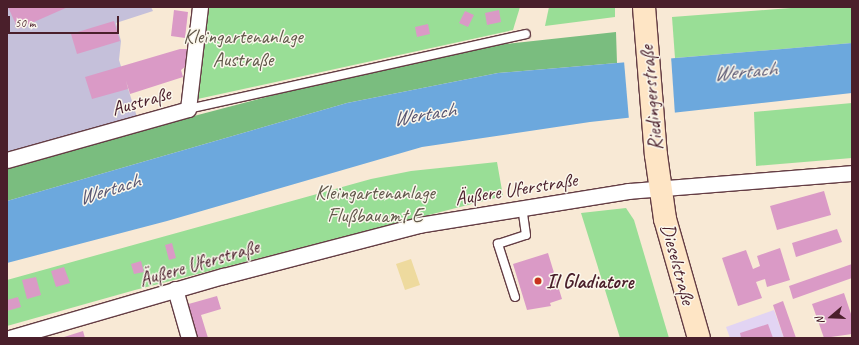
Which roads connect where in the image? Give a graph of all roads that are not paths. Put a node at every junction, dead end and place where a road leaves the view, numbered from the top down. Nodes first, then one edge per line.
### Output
1 (200, 7) edge
2 (644, 7) edge
3 (526, 34) dead end
4 (188, 109) junction
5 (7, 160) edge
6 (852, 173) edge
7 (661, 190) junction
8 (522, 207) junction
9 (175, 290) junction
10 (515, 297) dead end
11 (9, 338) edge
12 (186, 338) edge
13 (189, 338) edge
14 (699, 338) edge

1 - 4 street, Austraße
2 - 7 main road, Riedingerstraße
3 - 4 lane
4 - 5 street, Austraße
6 - 7 street, Äußere Uferstraße
7 - 8 street, Äußere Uferstraße
7 - 14 main road, Dieselstraße
8 - 9 street, Äußere Uferstraße
8 - 10 lane
9 - 11 street, Äußere Uferstraße
9 - 12 lane
9 - 13 street

